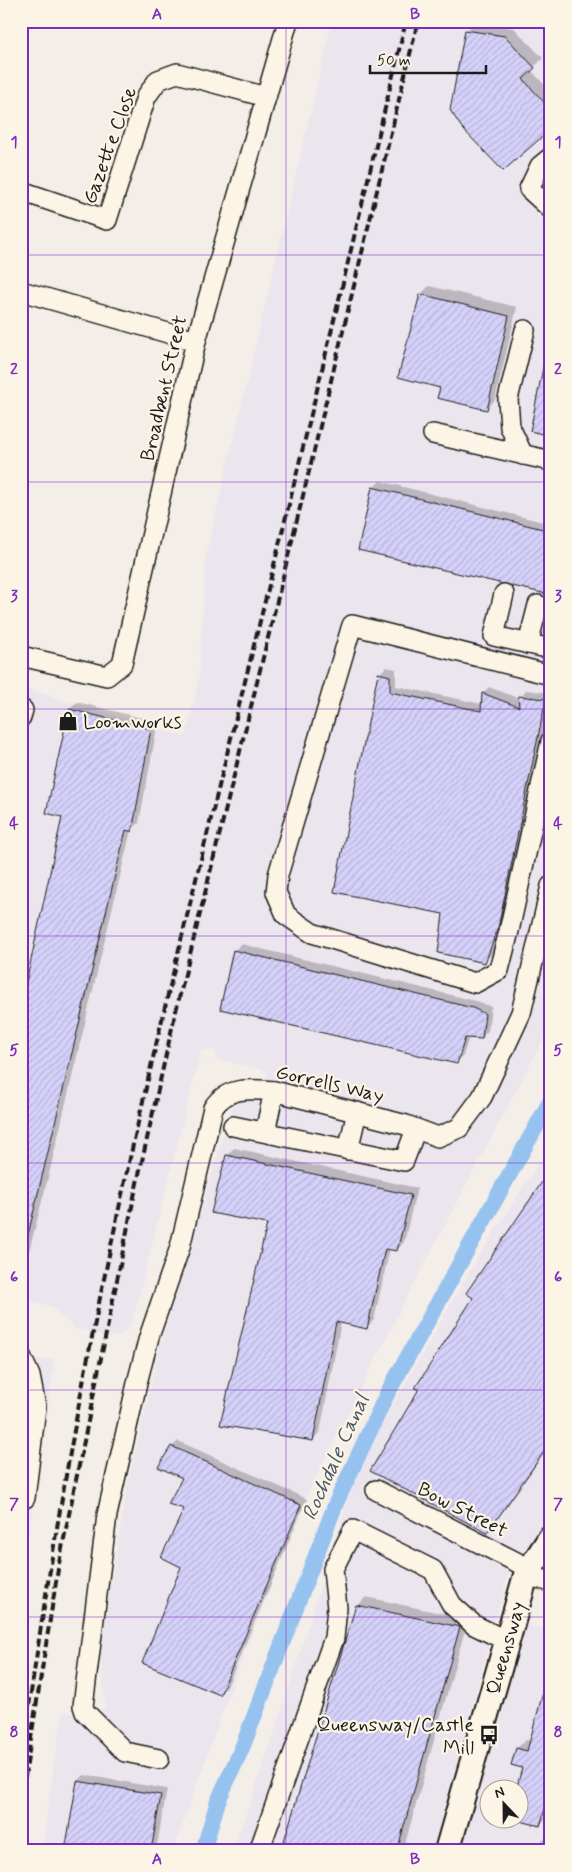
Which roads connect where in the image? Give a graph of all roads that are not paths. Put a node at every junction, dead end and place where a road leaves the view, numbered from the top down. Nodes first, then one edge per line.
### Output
1 (288, 21) edge
2 (266, 97) junction
3 (551, 157) edge
4 (21, 191) edge
5 (551, 209) edge
6 (21, 291) edge
7 (525, 330) dead end
8 (196, 341) junction
9 (433, 434) dead end
10 (523, 455) junction
11 (551, 461) edge
12 (504, 594) dead end
13 (538, 605) dead end
14 (528, 644) junction
15 (551, 649) edge
16 (21, 656) edge
17 (551, 675) edge
18 (551, 741) edge
19 (551, 886) edge
20 (274, 1091) junction
21 (357, 1112) junction
22 (233, 1126) dead end
23 (416, 1129) junction
24 (265, 1132) junction
25 (348, 1150) junction
26 (21, 1356) edge
27 (376, 1490) dead end
28 (25, 1498) dead end
29 (551, 1537) edge
30 (528, 1572) junction
31 (551, 1582) edge
32 (507, 1641) junction
33 (159, 1758) dead end
34 (259, 1851) edge
35 (447, 1851) edge

1 - 2 street, Broadbent Street
2 - 4 street, Gazette Close
2 - 8 street, Broadbent Street
3 - 5 street
6 - 8 street
7 - 10 street
8 - 16 street, Broadbent Street
9 - 10 street
10 - 11 street
12 - 14 street
13 - 14 street
14 - 15 street
17 - 18 street
19 - 23 street, Gorrells Way
20 - 21 street, Gorrells Way
20 - 24 street
20 - 33 street, Gorrells Way
21 - 23 street, Gorrells Way
21 - 25 street
22 - 24 street
23 - 25 street
24 - 25 street
26 - 28 street
27 - 30 street, Bow Street
29 - 30 main road, Queensway
30 - 31 street, Bow Street
30 - 32 main road, Queensway
32 - 34 street
32 - 35 main road, Queensway

